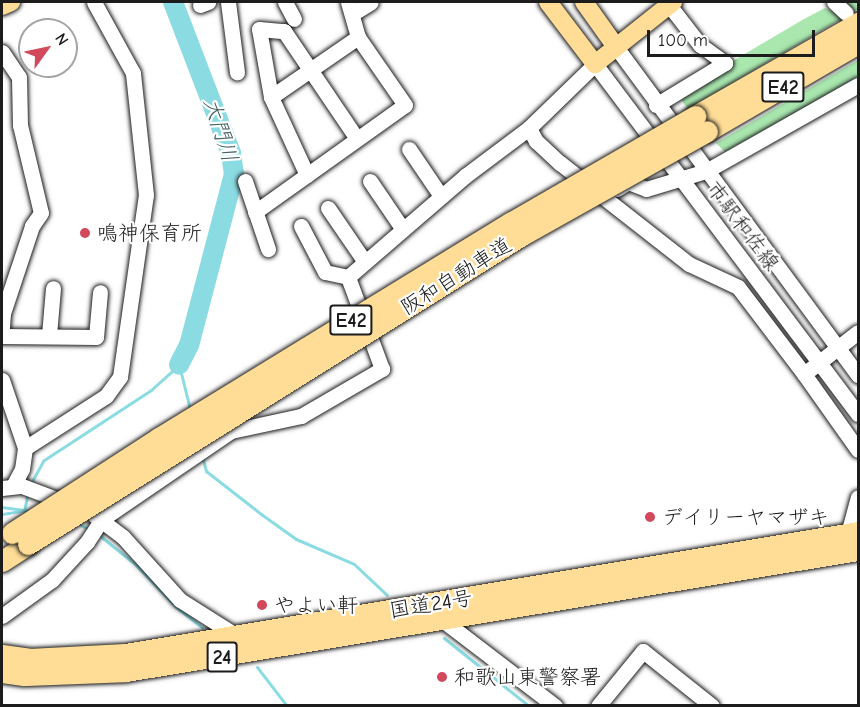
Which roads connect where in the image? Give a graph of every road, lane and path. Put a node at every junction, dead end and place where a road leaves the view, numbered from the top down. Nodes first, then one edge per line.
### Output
1 (11, 2) edge
2 (94, 2) edge
3 (228, 2) edge
4 (286, 2) edge
5 (370, 2) edge
6 (548, 2) edge
7 (584, 2) edge
8 (834, 2) edge
9 (671, 3) edge
10 (2, 6) edge
11 (350, 8) edge
12 (852, 18) edge
13 (294, 19) dead end
14 (358, 37) junction
15 (855, 46) edge
16 (616, 47) junction
17 (2, 52) edge
18 (594, 64) junction
19 (311, 71) junction
20 (237, 72) dead end
21 (858, 85) edge
22 (271, 97) junction
23 (656, 105) junction
24 (701, 124) junction
25 (529, 128) junction
26 (357, 139) junction
27 (409, 149) dead end
28 (706, 171) junction
29 (307, 175) junction
30 (680, 178) junction
31 (245, 181) dead end
32 (370, 181) dead end
33 (606, 195) junction
34 (441, 196) junction
35 (328, 208) dead end
36 (255, 212) junction
37 (301, 226) dead end
38 (402, 228) junction
39 (268, 249) dead end
40 (365, 262) junction
41 (348, 276) junction
42 (53, 288) dead end
43 (100, 292) dead end
44 (2, 329) edge
45 (858, 332) edge
46 (49, 335) junction
47 (2, 336) edge
48 (838, 347) junction
49 (819, 361) junction
50 (804, 374) junction
51 (858, 375) edge
52 (2, 380) edge
53 (858, 414) edge
54 (25, 448) junction
55 (858, 450) edge
56 (12, 486) edge
57 (858, 497) edge
58 (100, 522) junction
59 (14, 539) edge
60 (855, 539) edge
61 (2, 561) edge
62 (424, 605) junction
63 (2, 616) edge
64 (441, 620) junction
65 (237, 636) junction
66 (257, 651) junction
67 (2, 655) edge
68 (2, 672) edge
69 (602, 704) edge
70 (555, 705) edge
71 (712, 705) edge

1 - 10 main road
2 - 54 street
3 - 20 street
4 - 13 street
5 - 11 street
6 - 18 main road
7 - 16 main road
8 - 12 street
9 - 16 main road
9 - 23 street
11 - 14 street
12 - 24 highway, 阪和自動車道 / E42
14 - 19 street
14 - 26 street
15 - 24 highway, 阪和自動車道 / E42
16 - 18 main road
16 - 23 street, 市駅和佐線
17 - 44 street
18 - 25 street
18 - 30 street, 市駅和佐線
19 - 22 street
19 - 22 street
19 - 26 street
21 - 28 street
22 - 29 street
23 - 28 street, 市駅和佐線
24 - 59 highway, 阪和自動車道 / E42, bridge
25 - 33 street
25 - 34 street
26 - 29 street
27 - 34 street
28 - 30 street
28 - 48 street, 市駅和佐線
29 - 36 street
30 - 33 street
30 - 49 street, 市駅和佐線
31 - 36 street
32 - 38 street
33 - 50 street
34 - 38 street
35 - 40 street
36 - 39 street
37 - 41 street
38 - 40 street
40 - 41 street
41 - 58 street
42 - 46 street
43 - 46 street
45 - 48 street
46 - 47 street
48 - 49 street
48 - 51 street, 市駅和佐線
49 - 50 street
49 - 53 street, 市駅和佐線
50 - 55 street
52 - 54 street
54 - 56 street
56 - 58 street
57 - 60 street
58 - 63 street
58 - 65 street
59 - 61 highway, 阪和自動車道 / E42
60 - 62 highway, 国道24号 / 24
60 - 64 highway, 国道24号 / 24
62 - 64 street
62 - 65 highway, 国道24号 / 24
64 - 66 highway, 国道24号 / 24
64 - 70 street
65 - 66 street
65 - 67 highway, 国道24号 / 24
66 - 68 highway, 国道24号 / 24
69 - 71 street

